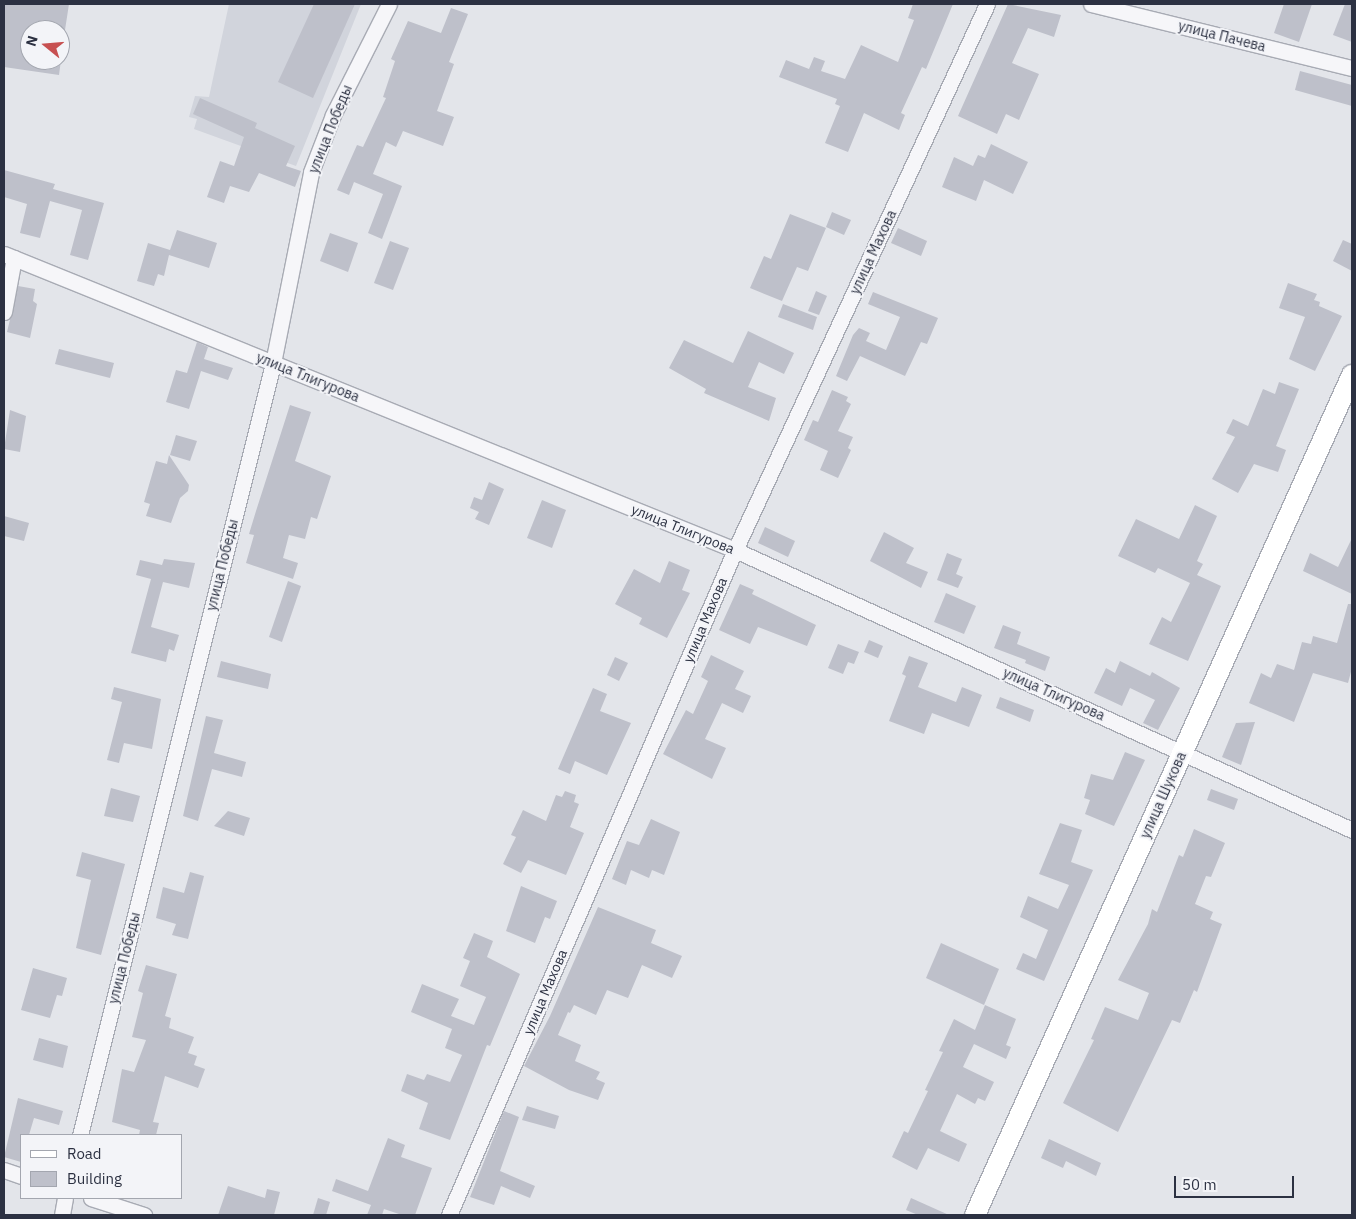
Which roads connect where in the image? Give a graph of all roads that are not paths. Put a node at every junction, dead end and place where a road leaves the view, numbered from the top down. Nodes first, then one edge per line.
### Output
1 (389, 4) edge
2 (987, 4) edge
3 (1091, 4) edge
4 (1352, 68) edge
5 (9, 256) edge
6 (4, 312) edge
7 (272, 363) junction
8 (1352, 375) edge
9 (735, 550) junction
10 (1182, 752) junction
11 (1352, 830) edge
12 (80, 1134) edge
13 (4, 1170) edge
14 (20, 1176) edge
15 (65, 1199) edge
16 (94, 1199) edge
17 (62, 1215) edge
18 (144, 1215) edge
19 (449, 1215) edge
20 (975, 1215) edge

1 - 7 street, улица Победы
2 - 9 street, улица Махова
3 - 4 street, улица Пачева
5 - 6 street
5 - 7 street, улица Тлигурова
7 - 9 street, улица Тлигурова
7 - 12 street, улица Победы
8 - 10 main road, улица Шукова
9 - 10 street, улица Тлигурова
9 - 19 street, улица Махова
10 - 11 street, улица Тлигурова
10 - 20 main road, улица Шукова
13 - 14 street
15 - 17 street
16 - 18 street

